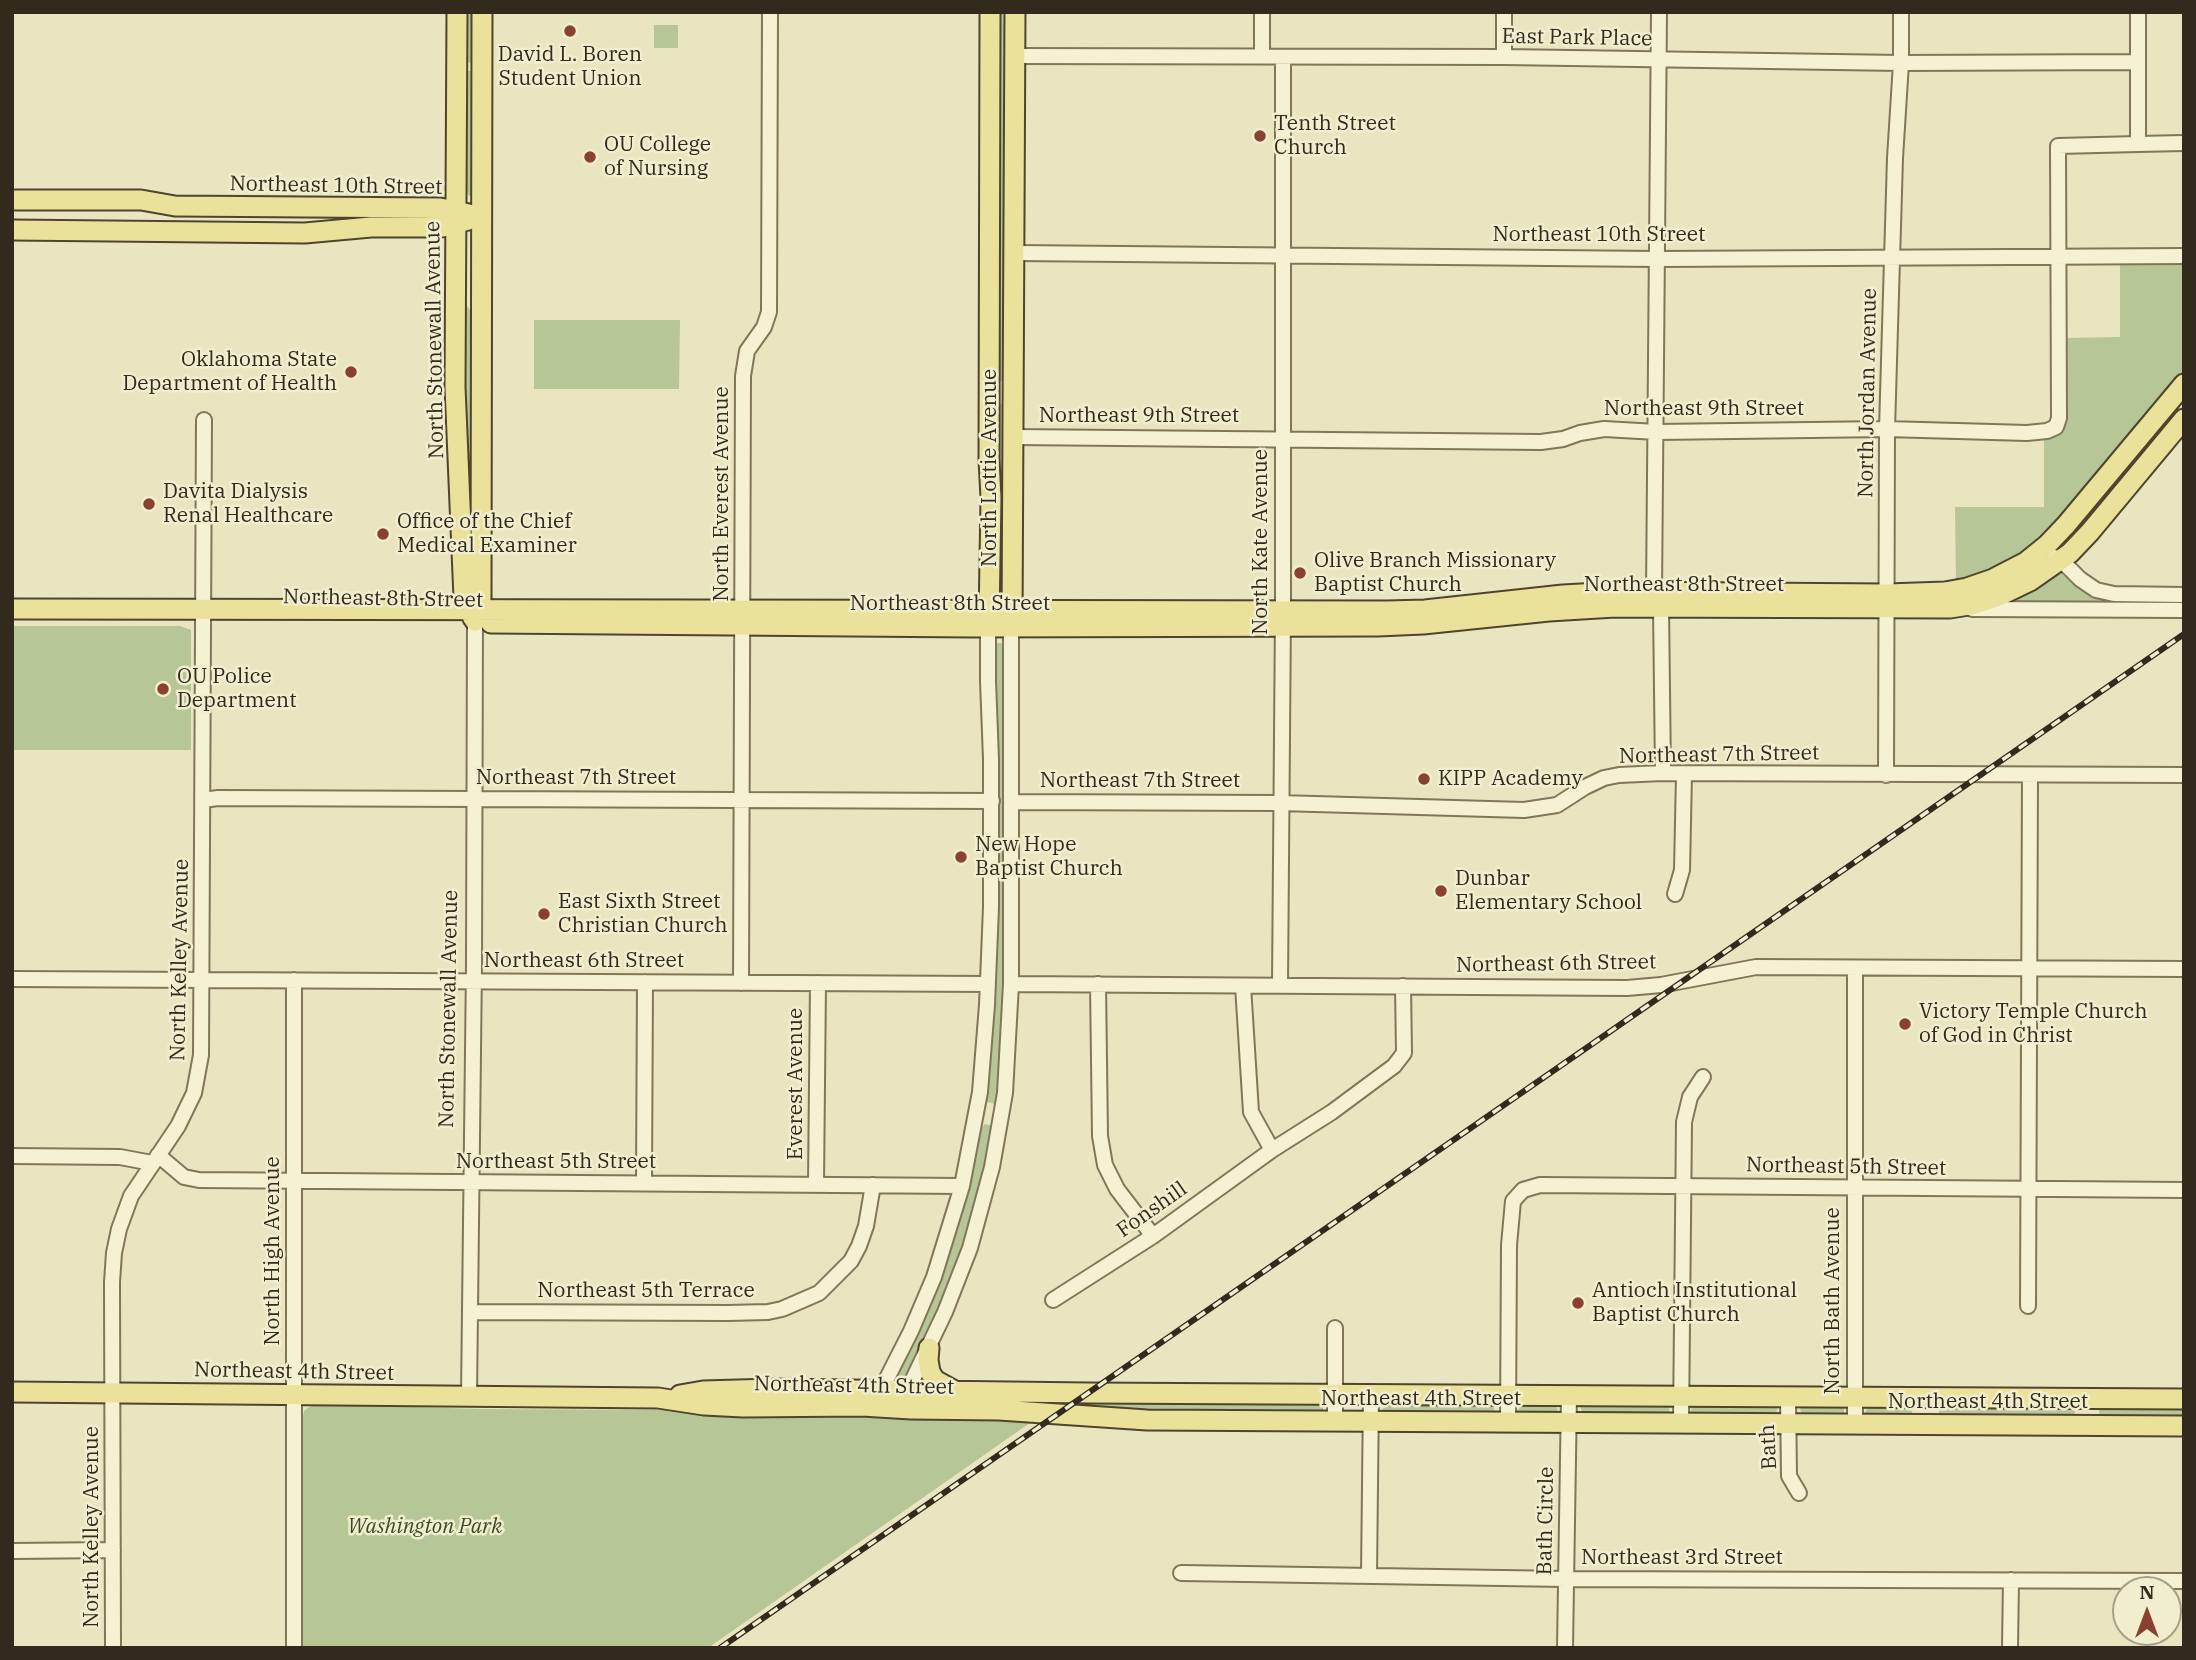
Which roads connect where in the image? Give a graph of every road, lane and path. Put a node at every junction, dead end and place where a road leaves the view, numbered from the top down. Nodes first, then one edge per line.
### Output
1 (457, 12) edge
2 (482, 12) edge
3 (770, 12) edge
4 (990, 12) edge
5 (1015, 12) edge
6 (1262, 12) edge
7 (1504, 12) edge
8 (1659, 12) edge
9 (1901, 12) edge
10 (2138, 12) edge
11 (1015, 56) junction
12 (1262, 56) junction
13 (1283, 57) junction
14 (1504, 57) junction
15 (1659, 61) junction
16 (2137, 62) junction
17 (1901, 64) junction
18 (2184, 143) edge
19 (2138, 144) junction
20 (12, 200) edge
21 (457, 217) junction
22 (481, 217) junction
23 (12, 230) edge
24 (1014, 253) junction
25 (1282, 255) junction
26 (2057, 256) junction
27 (2184, 256) edge
28 (1892, 257) junction
29 (1657, 260) junction
30 (2184, 384) edge
31 (2162, 411) junction
32 (2184, 412) edge
33 (2184, 419) edge
34 (204, 420) dead end
35 (1887, 429) junction
36 (1657, 432) junction
37 (1013, 437) junction
38 (1282, 438) junction
39 (2184, 438) edge
40 (2151, 458) junction
41 (2035, 555) junction
42 (2062, 560) junction
43 (2184, 594) edge
44 (1658, 599) junction
45 (1887, 601) junction
46 (1950, 608) junction
47 (12, 609) edge
48 (2184, 610) edge
49 (474, 614) junction
50 (204, 615) junction
51 (743, 617) junction
52 (989, 619) junction
53 (1012, 619) junction
54 (1282, 619) junction
55 (12, 620) edge
56 (1664, 773) junction
57 (1684, 774) junction
58 (1886, 775) junction
59 (2030, 775) junction
60 (2184, 775) edge
61 (473, 799) junction
62 (203, 800) junction
63 (740, 800) junction
64 (992, 801) junction
65 (1012, 802) junction
66 (1280, 803) junction
67 (1675, 894) dead end
68 (1855, 968) junction
69 (2029, 968) junction
70 (2184, 969) edge
71 (12, 979) edge
72 (202, 980) junction
73 (294, 980) junction
74 (473, 982) junction
75 (645, 982) junction
76 (741, 982) junction
77 (818, 983) junction
78 (988, 984) junction
79 (1011, 984) junction
80 (1098, 984) junction
81 (1280, 985) junction
82 (1243, 986) junction
83 (1404, 986) junction
84 (1703, 1077) dead end
85 (1272, 1150) junction
86 (12, 1156) edge
87 (155, 1159) junction
88 (293, 1181) junction
89 (470, 1182) junction
90 (645, 1183) junction
91 (816, 1184) junction
92 (873, 1185) junction
93 (961, 1186) junction
94 (1684, 1186) junction
95 (1854, 1189) junction
96 (2029, 1190) junction
97 (2184, 1190) edge
98 (1153, 1236) junction
99 (1053, 1300) dead end
100 (2028, 1306) dead end
101 (470, 1312) junction
102 (1335, 1328) dead end
103 (929, 1348) junction
104 (909, 1390) junction
105 (954, 1390) junction
106 (12, 1392) edge
107 (113, 1393) junction
108 (1335, 1394) junction
109 (294, 1395) junction
110 (1371, 1395) junction
111 (1508, 1395) junction
112 (1569, 1395) junction
113 (469, 1396) junction
114 (1681, 1396) junction
115 (1788, 1397) junction
116 (1855, 1397) junction
117 (877, 1398) junction
118 (1927, 1398) junction
119 (2088, 1399) junction
120 (2184, 1399) edge
121 (899, 1409) junction
122 (1335, 1422) junction
123 (1371, 1422) junction
124 (1568, 1422) junction
125 (1508, 1423) junction
126 (1681, 1423) junction
127 (1788, 1424) junction
128 (1855, 1424) junction
129 (1927, 1425) junction
130 (2087, 1426) junction
131 (2184, 1426) edge
132 (1799, 1493) dead end
133 (113, 1550) junction
134 (12, 1551) edge
135 (1181, 1573) dead end
136 (1369, 1576) junction
137 (1566, 1579) junction
138 (2011, 1580) junction
139 (2184, 1581) edge
140 (113, 1648) edge
141 (294, 1648) edge
142 (1565, 1648) edge
143 (2010, 1648) edge

1 - 21 main road, North Stonewall Avenue
2 - 22 main road, North Stonewall Avenue
3 - 51 street, North Everest Avenue
4 - 52 main road, North Lottie Avenue
5 - 11 main road, North Lottie Avenue
6 - 12 street
7 - 14 street
8 - 15 street
9 - 17 street, North Jordan Avenue
10 - 16 street
11 - 12 street, East Park Place
11 - 24 main road, North Lottie Avenue
12 - 13 street, East Park Place
13 - 14 street, East Park Place
13 - 25 street, North Kate Avenue
14 - 15 street, East Park Place
15 - 17 street, East Park Place
15 - 29 street
16 - 17 street, East Park Place
16 - 19 street
17 - 28 street, North Jordan Avenue
18 - 19 street
19 - 26 street
20 - 21 main road, Northeast 10th Street
21 - 22 main road, Northeast 10th Street
21 - 23 main road, Northeast 10th Street
21 - 49 main road, North Stonewall Avenue
22 - 49 main road, North Stonewall Avenue
24 - 25 street, Northeast 10th Street
24 - 37 main road, North Lottie Avenue
25 - 29 street, Northeast 10th Street
25 - 38 street, North Kate Avenue
26 - 27 street, Northeast 10th Street
26 - 28 street, Northeast 10th Street
26 - 35 street, Northeast 9th Street
28 - 29 street, Northeast 10th Street
28 - 35 street, North Jordan Avenue
29 - 36 street
30 - 31 main road
31 - 32 street
31 - 41 main road
33 - 40 main road
34 - 50 street, North Kelley Avenue
35 - 36 street, Northeast 9th Street
35 - 45 street, North Jordan Avenue
36 - 38 street, Northeast 9th Street
36 - 44 street
37 - 38 street, Northeast 9th Street
37 - 53 main road, North Lottie Avenue
38 - 54 street, North Kate Avenue
39 - 40 street
40 - 42 main road
41 - 42 street
41 - 45 main road
42 - 43 street
42 - 46 main road
44 - 45 main road, Northeast 8th Street
44 - 54 main road, Northeast 8th Street
44 - 56 street
45 - 46 main road
45 - 58 street, North Jordan Avenue
46 - 48 street
47 - 50 main road, Northeast 8th Street
49 - 50 main road, Northeast 8th Street
49 - 51 main road, Northeast 8th Street
49 - 61 street, North Stonewall Avenue
50 - 55 main road, Northeast 8th Street
50 - 62 street, North Kelley Avenue
51 - 52 main road, Northeast 8th Street
51 - 63 street, North Everest Avenue
52 - 53 main road, Northeast 8th Street
52 - 64 street, North Lottie Avenue
53 - 54 main road, Northeast 8th Street
53 - 65 street, North Lottie Avenue
54 - 66 street, North Kate Avenue
56 - 57 street, Northeast 7th Street
56 - 66 street, Northeast 7th Street
57 - 58 street, Northeast 7th Street
57 - 67 street
58 - 59 street, Northeast 7th Street
59 - 60 street, Northeast 7th Street
59 - 69 street
61 - 62 street, Northeast 7th Street
61 - 63 street, Northeast 7th Street
61 - 74 street, North Stonewall Avenue
62 - 72 street, North Kelley Avenue
63 - 64 street, Northeast 7th Street
63 - 76 street, North Everest Avenue
64 - 78 street, North Lottie Avenue
65 - 66 street, Northeast 7th Street
65 - 79 street, North Lottie Avenue
66 - 81 street, North Kate Avenue
68 - 69 street, Northeast 6th Street
68 - 83 street, Northeast 6th Street
68 - 95 street, North Bath Avenue
69 - 70 street, Northeast 6th Street
69 - 96 street
71 - 72 street, Northeast 6th Street
72 - 73 street, Northeast 6th Street
72 - 87 street, North Kelley Avenue
73 - 74 street, Northeast 6th Street
73 - 88 street, North High Avenue
74 - 75 street, Northeast 6th Street
74 - 89 street, North Stonewall Avenue
75 - 76 street, Northeast 6th Street
75 - 90 street
76 - 77 street, Northeast 6th Street
77 - 78 street, Northeast 6th Street
77 - 91 street, Everest Avenue
78 - 93 street, North Lottie Avenue
79 - 80 street, Northeast 6th Street
79 - 103 street, North Lottie Avenue
80 - 82 street, Northeast 6th Street
80 - 98 street
81 - 82 street, Northeast 6th Street
81 - 83 street, Northeast 6th Street
82 - 85 street
83 - 85 street
84 - 94 street
85 - 98 street, Fonshill
86 - 87 street
87 - 88 street, Northeast 5th Street
87 - 107 street, North Kelley Avenue
88 - 89 street, Northeast 5th Street
88 - 109 street, North High Avenue
89 - 90 street, Northeast 5th Street
89 - 101 street, North Stonewall Avenue
90 - 91 street, Northeast 5th Street
91 - 92 street, Northeast 5th Street
92 - 93 street, Northeast 5th Street
92 - 101 street, Northeast 5th Terrace
93 - 117 street, North Lottie Avenue
94 - 95 street, Northeast 5th Street
94 - 111 street, Northeast 5th Street
94 - 114 street
95 - 96 street, Northeast 5th Street
95 - 116 street, North Bath Avenue
96 - 97 street, Northeast 5th Street
96 - 100 street
98 - 99 street, Fonshill
101 - 113 street, North Stonewall Avenue
102 - 108 street
103 - 104 street, North Lottie Avenue
103 - 105 main road
104 - 105 main road, Northeast 4th Street
104 - 117 main road, Northeast 4th Street
104 - 121 street, North Lottie Avenue
105 - 108 main road, Northeast 4th Street
106 - 107 main road, Northeast 4th Street
107 - 109 main road, Northeast 4th Street
107 - 133 street, North Kelley Avenue
108 - 110 main road, Northeast 4th Street
108 - 122 street
109 - 113 main road, Northeast 4th Street
109 - 141 street, North High Avenue
110 - 111 main road, Northeast 4th Street
110 - 123 street
111 - 112 main road, Northeast 4th Street
111 - 125 street
112 - 114 main road, Northeast 4th Street
112 - 124 street, Bath Circle
113 - 117 main road, Northeast 4th Street
114 - 115 main road, Northeast 4th Street
114 - 126 street
115 - 116 main road, Northeast 4th Street
115 - 127 street, Bath
116 - 118 main road, Northeast 4th Street
116 - 128 street, North Bath Avenue
117 - 121 main road, Northeast 4th Street
118 - 119 main road, Northeast 4th Street
118 - 129 main road
119 - 120 main road, Northeast 4th Street
119 - 130 main road
121 - 122 main road, Northeast 4th Street
122 - 123 main road, Northeast 4th Street
123 - 125 main road, Northeast 4th Street
123 - 136 street
124 - 125 main road, Northeast 4th Street
124 - 126 main road, Northeast 4th Street
124 - 137 street, Bath Circle
126 - 127 main road, Northeast 4th Street
127 - 128 main road, Northeast 4th Street
127 - 132 street, Bath
128 - 129 main road, Northeast 4th Street
129 - 130 main road, Northeast 4th Street
130 - 131 main road, Northeast 4th Street
133 - 134 street
133 - 140 street, North Kelley Avenue
135 - 136 street, Northeast 3rd Street
136 - 137 street, Northeast 3rd Street
137 - 138 street, Northeast 3rd Street
137 - 142 street, Bath Circle
138 - 139 street, Northeast 3rd Street
138 - 143 street

